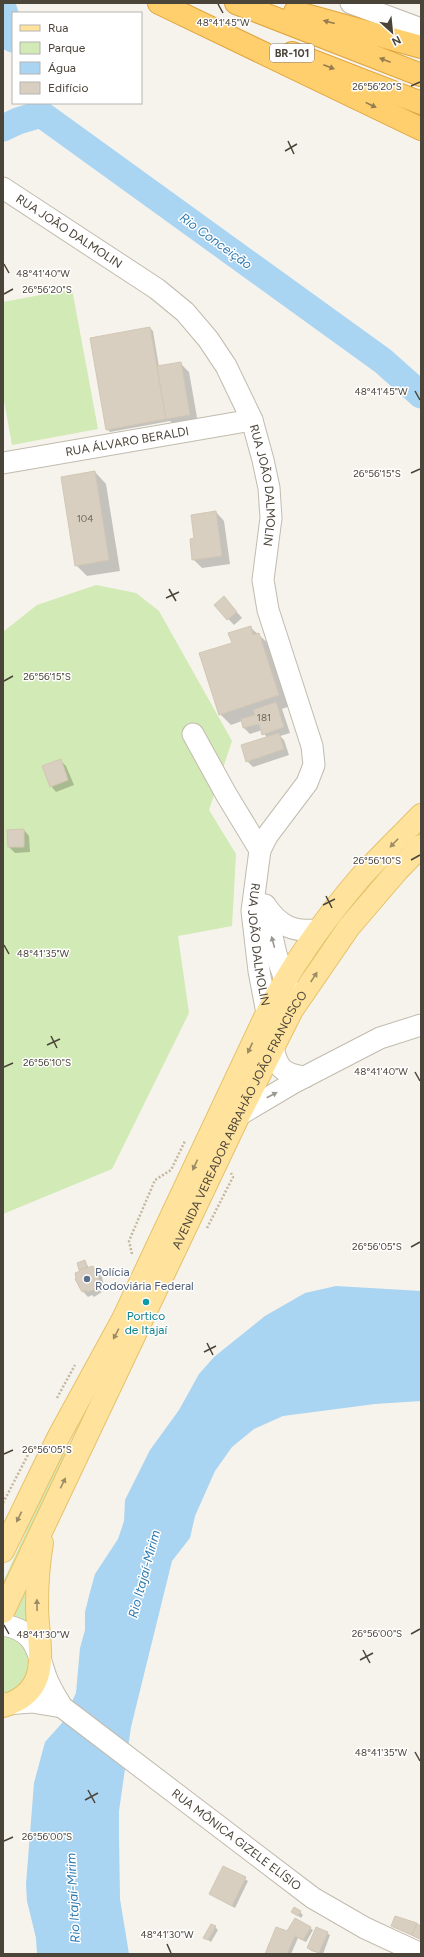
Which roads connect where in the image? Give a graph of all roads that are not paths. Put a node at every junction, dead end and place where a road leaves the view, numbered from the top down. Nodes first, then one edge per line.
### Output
1 (161, 3) edge
2 (236, 3) edge
3 (252, 3) edge
4 (351, 3) edge
5 (419, 41) edge
6 (421, 75) edge
7 (421, 103) edge
8 (412, 125) edge
9 (421, 142) edge
10 (3, 188) edge
11 (252, 420) junction
12 (3, 463) edge
13 (193, 734) dead end
14 (421, 815) edge
15 (421, 846) edge
16 (260, 850) junction
17 (257, 875) junction
18 (265, 905) junction
19 (319, 930) junction
20 (286, 978) junction
21 (292, 1010) junction
22 (267, 1013) junction
23 (421, 1025) edge
24 (273, 1047) junction
25 (305, 1077) junction
26 (239, 1115) junction
27 (46, 1518) junction
28 (3, 1551) edge
29 (3, 1612) edge
30 (3, 1625) edge
31 (41, 1658) junction
32 (6, 1705) edge
33 (67, 1710) junction
34 (421, 1954) edge

1 -> 7 highway, BR-101
1 -> 8 highway
6 -> 2 highway
5 -> 3 highway
4 - 5 street
8 - 9 highway
10 - 11 street, RUA JOÃO DALMOLIN
11 - 12 street, RUA ÁLVARO BERALDI
11 - 16 street, RUA JOÃO DALMOLIN
13 - 16 street
14 -> 19 main road, AVENIDA VEREADOR ABRAHÃO JOÃO FRANCISCO
21 -> 15 main road, AVENIDA VEREADOR ABRAHÃO JOÃO FRANCISCO
16 - 17 street, RUA JOÃO DALMOLIN
17 - 18 street, RUA JOÃO DALMOLIN
17 - 22 street, RUA JOÃO DALMOLIN
18 - 19 street, RUA JOÃO DALMOLIN
20 -> 18 street, RUA JOÃO DALMOLIN
19 - 20 main road, AVENIDA VEREADOR ABRAHÃO JOÃO FRANCISCO
20 - 21 street, RUA JOÃO DALMOLIN
20 - 22 main road, AVENIDA VEREADOR ABRAHÃO JOÃO FRANCISCO
21 - 24 main road, AVENIDA VEREADOR ABRAHÃO JOÃO FRANCISCO
22 -> 28 main road, AVENIDA VEREADOR ABRAHÃO JOÃO FRANCISCO
23 - 25 street
24 - 25 street
24 - 26 main road, AVENIDA VEREADOR ABRAHÃO JOÃO FRANCISCO
26 -> 25 street
27 -> 26 main road, AVENIDA VEREADOR ABRAHÃO JOÃO FRANCISCO
27 - 29 main road, AVENIDA VEREADOR ABRAHÃO JOÃO FRANCISCO
31 -> 27 main road
30 - 31 street, RUA MÔNICA GIZELE ELÍSIO
31 - 32 main road
31 - 33 street, RUA MÔNICA GIZELE ELÍSIO
32 - 33 street, RUA MÔNICA GIZELE ELÍSIO
33 - 34 street, RUA MÔNICA GIZELE ELÍSIO

